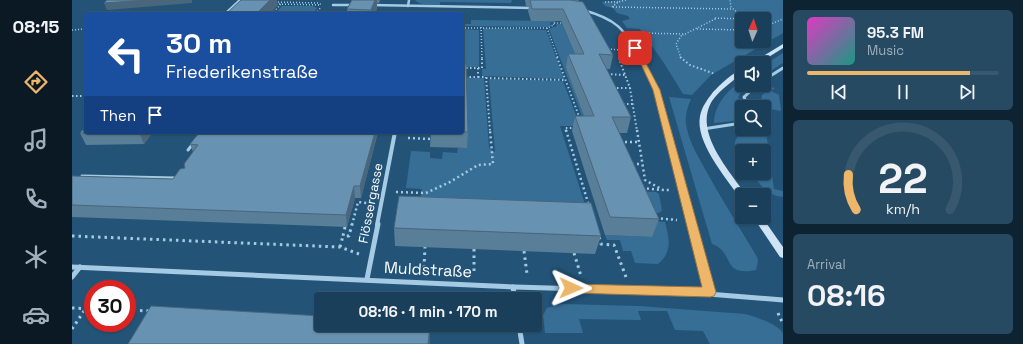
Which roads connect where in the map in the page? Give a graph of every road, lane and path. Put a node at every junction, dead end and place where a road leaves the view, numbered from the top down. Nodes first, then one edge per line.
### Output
1 (240, 0) edge
2 (409, 0) edge
3 (730, 0) edge
4 (270, 2) edge
5 (604, 2) dead end
6 (618, 2) dead end
7 (274, 4) dead end
8 (280, 4) junction
9 (333, 5) dead end
10 (362, 5) edge
11 (369, 5) edge
12 (408, 6) junction
13 (613, 7) dead end
14 (539, 8) edge
15 (733, 9) junction
16 (576, 10) edge
17 (227, 12) edge
18 (274, 12) edge
19 (783, 19) edge
20 (565, 23) edge
21 (771, 24) edge
22 (481, 27) junction
23 (464, 28) edge
24 (547, 28) junction
25 (84, 29) edge
26 (695, 29) junction
27 (72, 30) edge
28 (735, 30) edge
29 (625, 33) junction
30 (685, 34) junction
31 (783, 46) edge
32 (607, 49) edge
33 (636, 50) junction
34 (767, 56) edge
35 (641, 58) junction
36 (613, 61) edge
37 (619, 61) junction
38 (464, 68) edge
39 (478, 68) junction
40 (783, 68) edge
41 (605, 74) edge
42 (625, 75) junction
43 (735, 76) edge
44 (771, 76) edge
45 (464, 77) edge
46 (478, 77) junction
47 (486, 78) junction
48 (730, 79) junction
49 (565, 80) junction
50 (611, 88) edge
51 (630, 88) junction
52 (72, 96) edge
53 (84, 96) edge
54 (619, 104) edge
55 (633, 104) junction
56 (628, 121) edge
57 (636, 121) junction
58 (581, 122) edge
59 (735, 124) edge
60 (577, 128) edge
61 (703, 129) junction
62 (395, 134) edge
63 (394, 138) junction
64 (431, 138) dead end
65 (618, 142) edge
66 (639, 142) junction
67 (193, 144) edge
68 (188, 150) dead end
69 (628, 164) edge
70 (642, 164) junction
71 (80, 176) edge
72 (180, 178) edge
73 (639, 188) edge
74 (737, 188) edge
75 (663, 190) junction
76 (683, 191) junction
77 (384, 192) junction
78 (382, 203) junction
79 (590, 210) edge
80 (651, 217) edge
81 (690, 221) junction
82 (762, 224) edge
83 (345, 227) edge
84 (598, 235) edge
85 (72, 236) edge
86 (343, 236) junction
87 (340, 247) junction
88 (425, 247) edge
89 (474, 249) edge
90 (524, 251) edge
91 (574, 253) edge
92 (783, 254) edge
93 (371, 258) junction
94 (72, 267) edge
95 (80, 267) junction
96 (72, 277) edge
97 (366, 279) junction
98 (422, 282) junction
99 (475, 285) junction
100 (513, 287) junction
101 (529, 287) junction
102 (585, 288) junction
103 (630, 289) junction
104 (514, 292) edge
105 (710, 292) junction
106 (783, 300) edge
107 (72, 308) edge
108 (84, 308) edge
109 (136, 310) edge
110 (84, 311) edge
111 (158, 311) edge
112 (72, 329) edge
113 (520, 332) edge
114 (522, 344) edge

1 - 17 street
2 - 12 street
3 - 15 path
4 - 8 path
5 - 6 path
7 - 8 path
8 - 18 path
9 - 10 street
11 - 12 street
12 - 14 street
13 - 15 path
15 - 26 path
16 - 29 street
19 - 21 path
20 - 24 path
22 - 23 path
22 - 24 path
22 - 39 path
24 - 49 path
25 - 27 path
26 - 28 path
26 - 30 path
29 - 30 path
29 - 33 street
30 - 48 path
31 - 34 main road
32 - 33 path
33 - 35 street
35 - 37 path
35 - 76 street
36 - 37 path
37 - 42 path
38 - 39 path
39 - 46 path
40 - 44 street
41 - 42 path
42 - 51 path
43 - 48 main road
45 - 46 path
46 - 47 path
47 - 49 path
47 - 77 path
48 - 61 main road
49 - 58 path
50 - 51 path
51 - 55 path
52 - 53 path
54 - 55 path
55 - 57 path
56 - 57 path
57 - 66 path
59 - 61 street
60 - 79 path
61 - 74 main road
62 - 63 street, Flössergasse
63 - 64 path
63 - 77 street, Flössergasse
65 - 66 path
66 - 70 path
67 - 68 lane
69 - 70 path
70 - 75 path
71 - 72 lane
73 - 75 path
75 - 76 path
76 - 81 street
77 - 78 street, Flössergasse
78 - 86 path
78 - 93 street, Flössergasse
80 - 81 path
81 - 105 street
82 - 92 main road
83 - 86 path
84 - 103 path
85 - 87 path
86 - 87 path
87 - 93 path
88 - 98 path
89 - 99 path
90 - 101 path
91 - 102 path
93 - 97 street, Flössergasse
94 - 95 street, Muldstraße
95 - 96 street
95 - 97 street, Muldstraße
97 - 98 street, Muldstraße
98 - 99 street, Muldstraße
99 - 100 street, Muldstraße
100 - 101 street, Muldstraße
100 - 104 street
101 - 102 street, Muldstraße
102 - 103 street, Muldstraße
103 - 105 street, Muldstraße
105 - 106 street, Muldstraße
107 - 108 path
109 - 111 path
110 - 112 path
113 - 114 street

